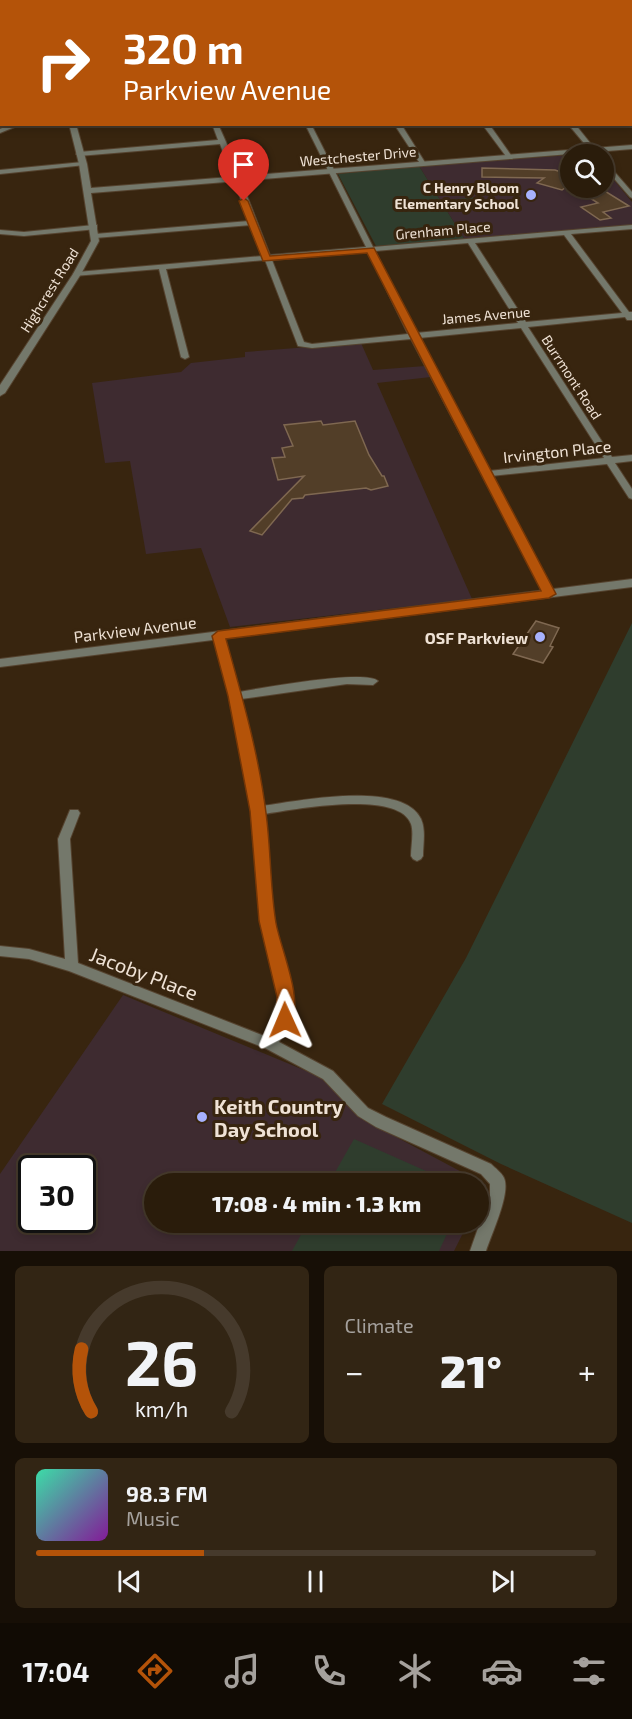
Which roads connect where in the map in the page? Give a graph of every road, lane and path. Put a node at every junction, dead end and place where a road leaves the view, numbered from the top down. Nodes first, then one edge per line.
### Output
1 (72, 126) edge
2 (216, 126) edge
3 (309, 126) edge
4 (398, 126) edge
5 (486, 126) edge
6 (573, 126) edge
7 (223, 142) junction
8 (587, 144) edge
9 (632, 147) edge
10 (614, 150) edge
11 (79, 154) junction
12 (560, 155) edge
13 (510, 158) junction
14 (83, 164) junction
15 (423, 164) junction
16 (0, 172) edge
17 (330, 172) junction
18 (614, 175) edge
19 (235, 179) junction
20 (623, 185) junction
21 (632, 185) edge
22 (87, 191) junction
23 (632, 196) edge
24 (252, 223) junction
25 (632, 227) edge
26 (0, 232) edge
27 (95, 232) junction
28 (566, 233) junction
29 (470, 241) junction
30 (370, 250) junction
31 (267, 259) junction
32 (162, 268) junction
33 (78, 274) junction
34 (630, 316) edge
35 (523, 325) junction
36 (413, 335) junction
37 (185, 357) dead end
38 (0, 393) edge
39 (632, 458) edge
40 (610, 460) junction
41 (486, 474) junction
42 (632, 496) edge
43 (632, 584) edge
44 (549, 594) junction
45 (218, 636) junction
46 (0, 663) edge
47 (373, 681) dead end
48 (235, 696) junction
49 (258, 811) junction
50 (74, 813) dead end
51 (417, 856) dead end
52 (0, 951) edge
53 (72, 966) junction
54 (270, 1044) junction
55 (478, 1251) edge

1 - 11 street
2 - 7 street
3 - 17 street
4 - 15 street
5 - 13 street
6 - 8 street
7 - 11 street
7 - 19 street
9 - 10 street, Westchester Drive
11 - 14 street
12 - 13 street, Westchester Drive
13 - 15 street, Westchester Drive
14 - 16 street
14 - 22 street
15 - 17 street, Westchester Drive
17 - 19 street, Westchester Drive
17 - 30 street
18 - 20 street
19 - 22 street, Westchester Drive
19 - 24 street
20 - 21 street
20 - 23 street
22 - 27 street
24 - 27 street
24 - 31 street
25 - 28 street, Grenham Place
26 - 27 street
27 - 33 street, Highcrest Road
28 - 29 street, Grenham Place
28 - 34 street
29 - 30 street, Grenham Place
29 - 35 street, Burrmont Road
30 - 31 street, Grenham Place
30 - 36 street
31 - 32 street, Grenham Place
31 - 36 street, James Avenue
32 - 33 street, Grenham Place
32 - 37 street
33 - 38 street, Highcrest Road
34 - 35 street, James Avenue
35 - 36 street, James Avenue
35 - 40 street, Burrmont Road
36 - 41 street
39 - 40 street, Irvington Place
40 - 41 street, Irvington Place
40 - 42 street, Burrmont Road
41 - 44 street
43 - 44 street, Parkview Avenue
44 - 45 street, Parkview Avenue
45 - 46 street, Parkview Avenue
45 - 48 street
47 - 48 street
48 - 49 street
49 - 51 street
49 - 54 street
50 - 53 street
52 - 53 street, Jacoby Place
53 - 54 street, Jacoby Place
54 - 55 street, Jacoby Place

